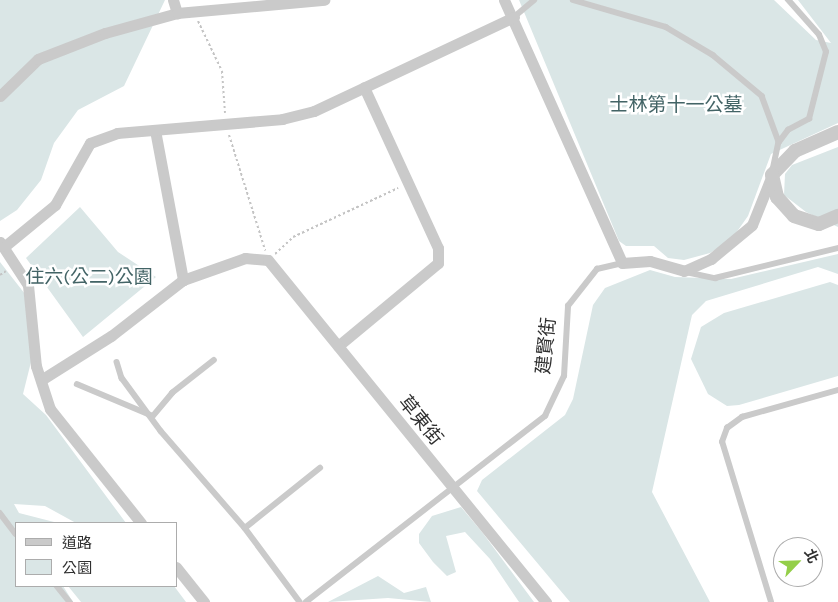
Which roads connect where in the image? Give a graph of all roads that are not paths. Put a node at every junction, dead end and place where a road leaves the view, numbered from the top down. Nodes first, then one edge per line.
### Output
1 (173, 0) edge
2 (324, 0) edge
3 (504, 0) edge
4 (534, 0) edge
5 (573, 0) edge
6 (788, 0) edge
7 (177, 13) junction
8 (514, 17) junction
9 (364, 87) junction
10 (0, 96) edge
11 (155, 130) junction
12 (838, 132) edge
13 (778, 142) junction
14 (772, 175) junction
15 (838, 216) edge
16 (2, 244) edge
17 (838, 248) edge
18 (622, 263) junction
19 (684, 271) junction
20 (183, 280) junction
21 (338, 346) junction
22 (214, 360) dead end
23 (117, 362) dead end
24 (41, 380) junction
25 (78, 384) dead end
26 (838, 390) edge
27 (153, 416) junction
28 (320, 468) dead end
29 (454, 491) junction
30 (0, 513) edge
31 (140, 522) edge
32 (245, 528) junction
33 (15, 533) edge
34 (178, 570) edge
35 (58, 587) edge
36 (70, 602) edge
37 (204, 602) edge
38 (300, 602) edge
39 (306, 602) edge
40 (546, 602) edge
41 (771, 602) edge

1 - 7 street
2 - 7 street
3 - 8 street
4 - 8 lane
5 - 13 lane
6 - 13 lane
7 - 10 street
8 - 9 street
8 - 18 street
9 - 11 street
9 - 21 street
11 - 16 street
11 - 20 street
12 - 14 street
13 - 14 lane
14 - 15 street
14 - 19 street
16 - 24 street
17 - 19 lane
18 - 19 street, 建賢街
18 - 29 lane, 建賢街
20 - 21 street, 草東街
20 - 24 street
21 - 29 street, 草東街
22 - 27 lane
23 - 27 lane
24 - 31 street
25 - 27 lane
26 - 41 lane
27 - 32 lane
28 - 32 lane
29 - 39 lane, 建賢街
29 - 40 street, 草東街
30 - 33 lane
32 - 38 lane
34 - 37 street
35 - 36 lane

